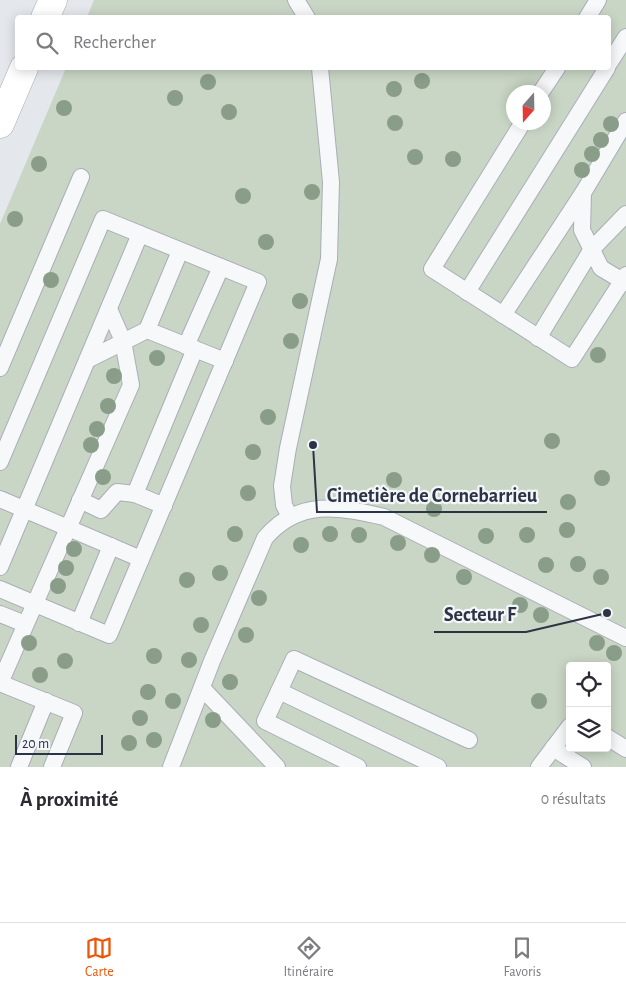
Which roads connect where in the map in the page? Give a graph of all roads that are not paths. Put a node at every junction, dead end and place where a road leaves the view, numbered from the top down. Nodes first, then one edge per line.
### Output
1 (53, 0) edge
2 (296, 0) edge
3 (598, 0) edge
4 (46, 15) edge
5 (305, 15) edge
6 (589, 15) edge
7 (626, 37) edge
8 (611, 61) edge
9 (23, 70) edge
10 (320, 70) edge
11 (555, 70) edge
12 (606, 70) edge
13 (545, 85) edge
14 (626, 121) edge
15 (0, 124) edge
16 (518, 130) edge
17 (82, 177) dead end
18 (583, 193) junction
19 (626, 214) edge
20 (140, 234) junction
21 (592, 249) junction
22 (180, 251) junction
23 (221, 267) junction
24 (625, 280) edge
25 (468, 292) junction
26 (109, 309) junction
27 (503, 315) junction
28 (147, 330) junction
29 (538, 338) junction
30 (123, 341) junction
31 (191, 347) junction
32 (88, 360) junction
33 (225, 361) junction
34 (0, 368) edge
35 (0, 462) edge
36 (135, 494) junction
37 (0, 499) edge
38 (80, 500) junction
39 (164, 506) junction
40 (24, 510) junction
41 (290, 517) junction
42 (68, 528) junction
43 (111, 546) junction
44 (141, 559) junction
45 (0, 567) edge
46 (0, 589) edge
47 (34, 603) junction
48 (0, 614) edge
49 (79, 623) junction
50 (25, 624) junction
51 (626, 638) edge
52 (0, 683) edge
53 (202, 688) junction
54 (279, 691) junction
55 (46, 702) junction
56 (566, 731) edge
57 (469, 740) dead end
58 (611, 740) edge
59 (553, 748) junction
60 (626, 749) edge
61 (19, 767) edge
62 (52, 767) edge
63 (171, 767) edge
64 (277, 767) edge
65 (358, 767) edge
66 (438, 767) edge
67 (539, 767) edge
68 (583, 767) edge

1 - 4 main road
2 - 5 lane
3 - 6 lane
7 - 8 lane
9 - 15 main road
10 - 41 lane
11 - 13 lane
12 - 25 lane
14 - 18 lane
16 - 25 lane
17 - 34 lane
18 - 21 lane
18 - 27 lane
19 - 21 lane
20 - 22 lane
20 - 26 lane
20 - 35 lane
21 - 24 lane
21 - 29 lane
22 - 23 lane
22 - 28 lane
23 - 31 lane
23 - 33 lane
24 - 29 lane
25 - 27 lane
26 - 30 lane
26 - 32 lane
27 - 29 lane
28 - 30 lane
28 - 31 lane
30 - 32 lane
30 - 38 lane
31 - 33 lane
31 - 36 lane
32 - 40 lane
33 - 39 lane
36 - 38 lane
36 - 39 lane
37 - 40 lane
38 - 42 lane
39 - 44 lane
40 - 42 lane
40 - 45 lane
41 - 51 lane
41 - 53 lane
42 - 43 lane
42 - 47 lane
43 - 44 lane
43 - 49 lane
44 - 49 lane
46 - 47 lane
47 - 49 lane
47 - 50 lane
48 - 50 lane
50 - 52 lane
52 - 55 lane
53 - 63 lane
53 - 64 lane
54 - 57 lane
54 - 65 lane
54 - 66 lane
55 - 61 lane
55 - 62 lane
56 - 59 lane
58 - 60 lane
59 - 67 lane
59 - 68 lane

